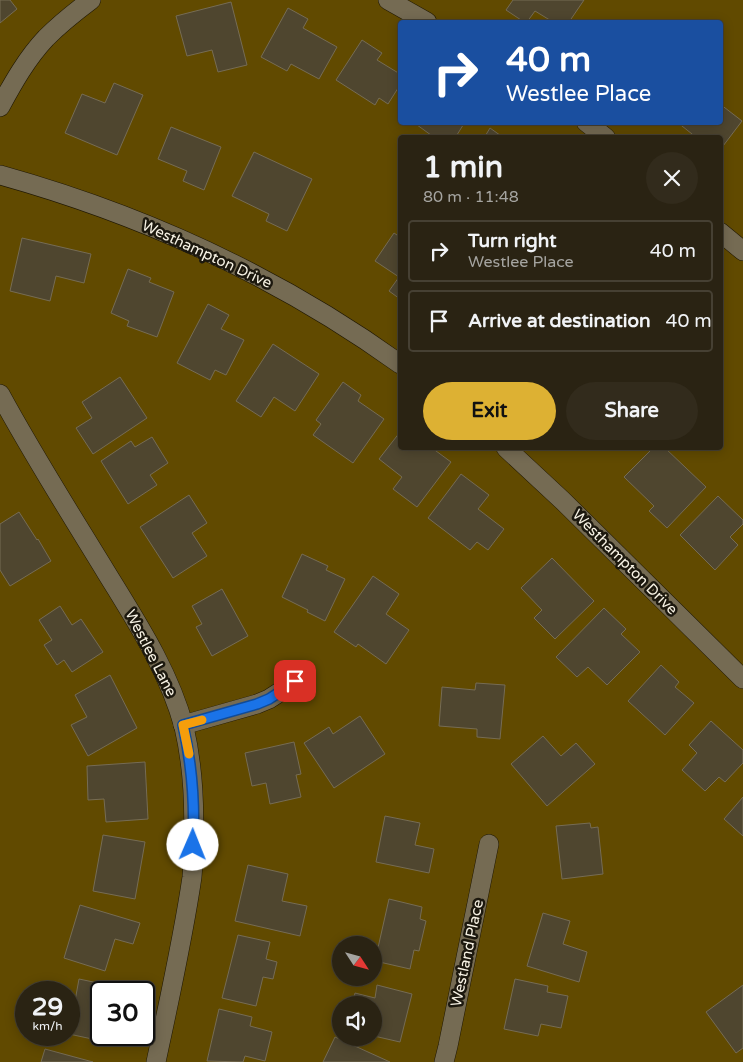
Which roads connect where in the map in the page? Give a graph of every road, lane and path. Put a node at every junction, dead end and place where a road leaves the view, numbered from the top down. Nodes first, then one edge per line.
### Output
1 (92, 0) edge
2 (388, 0) edge
3 (423, 20) edge
4 (0, 107) edge
5 (590, 125) edge
6 (602, 135) edge
7 (0, 175) edge
8 (723, 234) edge
9 (743, 251) edge
10 (398, 363) edge
11 (0, 394) edge
12 (508, 450) edge
13 (743, 679) edge
14 (295, 681) dead end
15 (183, 725) junction
16 (489, 844) dead end
17 (156, 1062) edge
18 (444, 1062) edge

1 - 4 street
2 - 3 street
5 - 6 street
7 - 10 street, Westhampton Drive
8 - 9 street
11 - 15 street, Westlee Lane
12 - 13 street, Westhampton Drive
14 - 15 street
15 - 17 street, Westlee Lane
16 - 18 street, Westland Place

